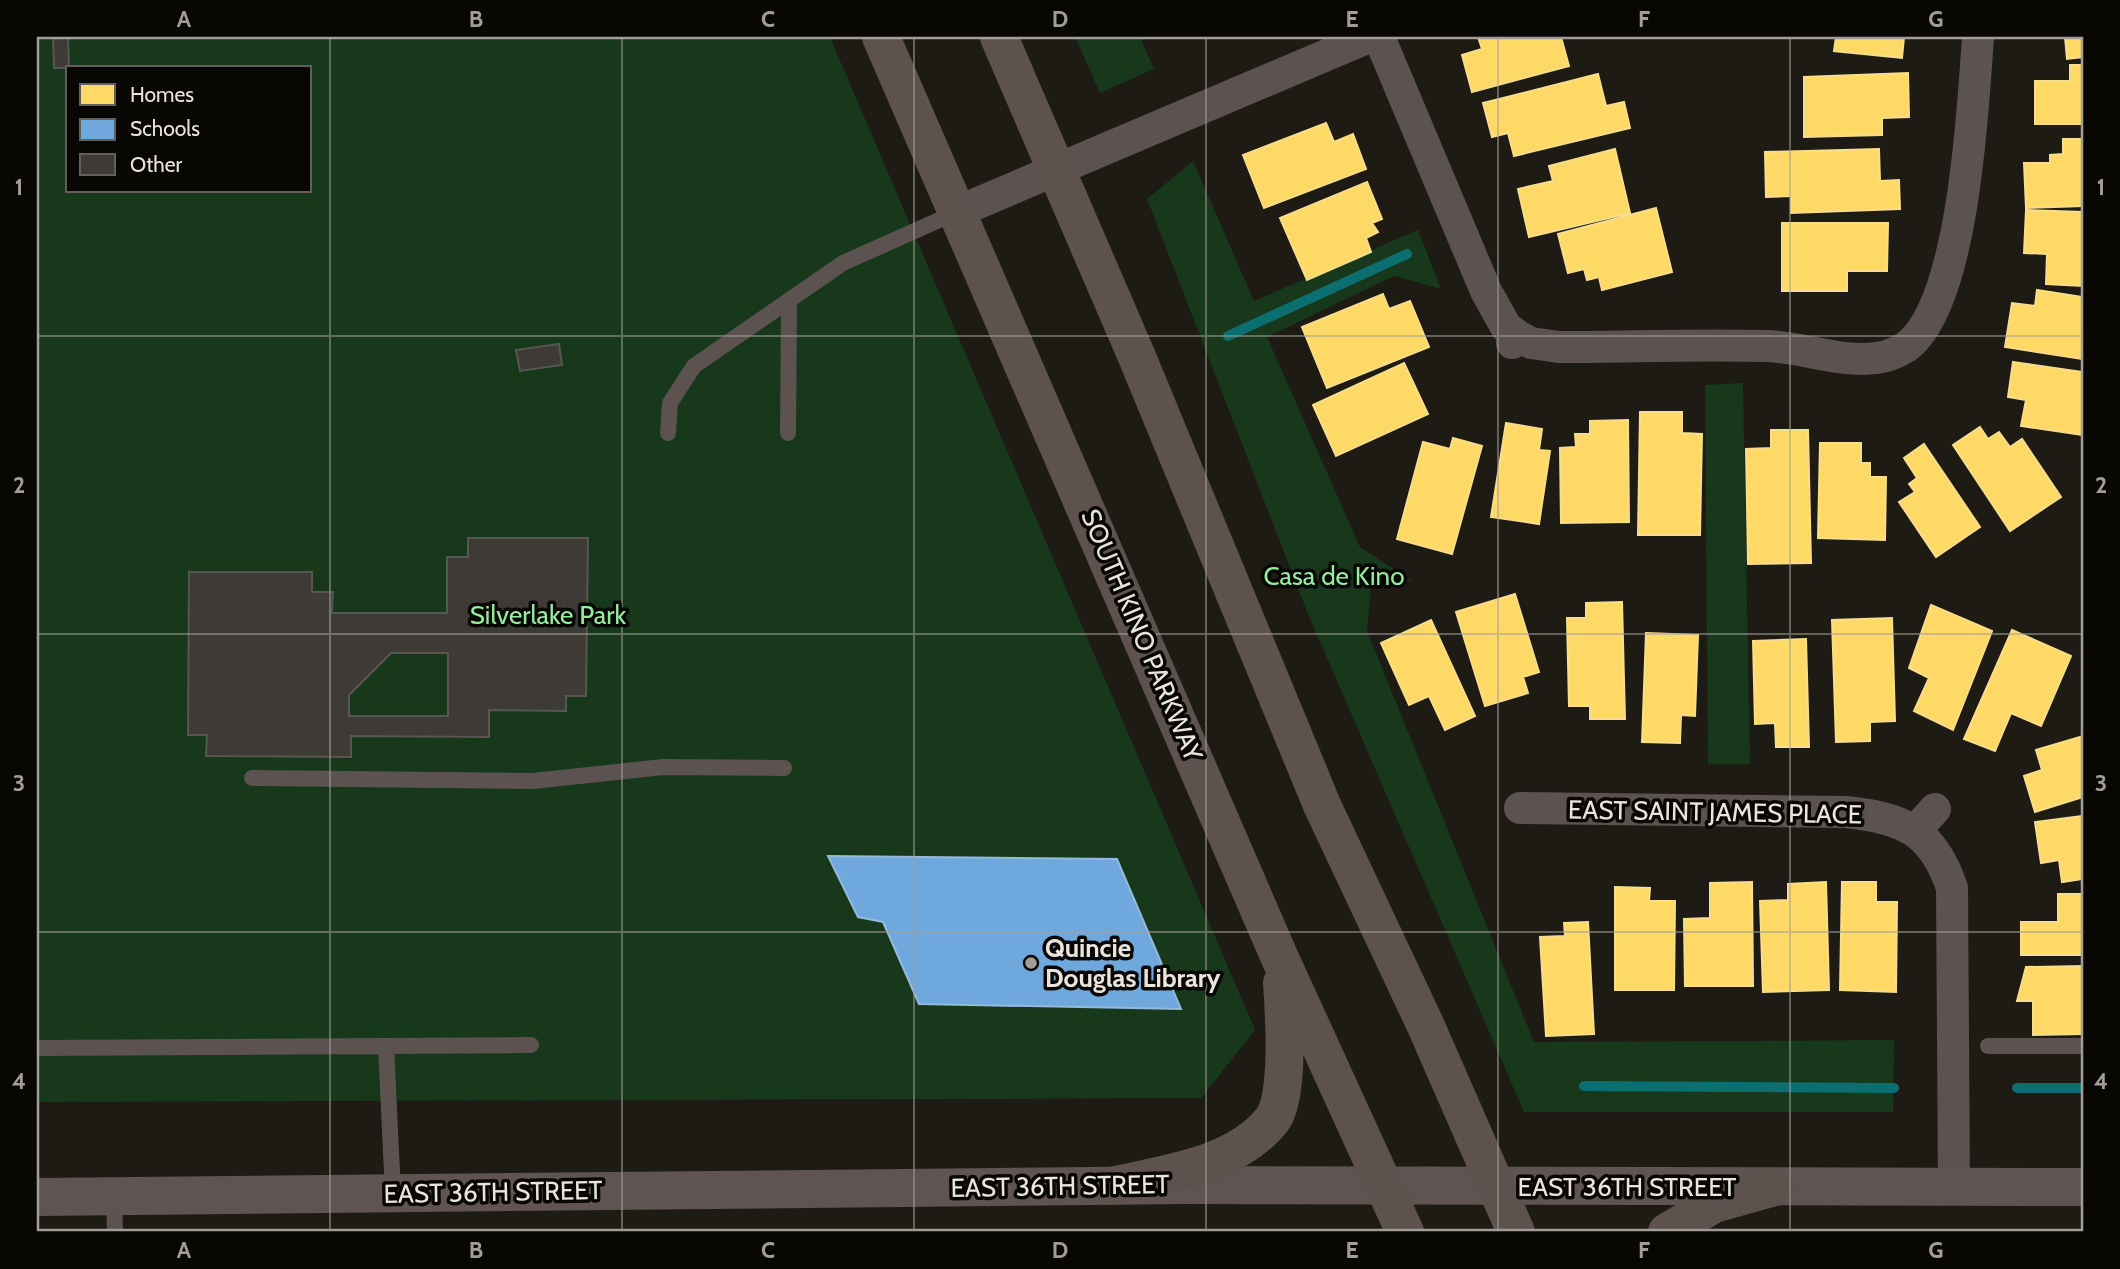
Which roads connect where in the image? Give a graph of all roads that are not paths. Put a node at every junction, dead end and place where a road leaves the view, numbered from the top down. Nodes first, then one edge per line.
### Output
1 (881, 37) edge
2 (999, 37) edge
3 (1369, 37) edge
4 (1379, 37) edge
5 (1979, 37) edge
6 (1055, 170) junction
7 (957, 212) junction
8 (789, 301) junction
9 (668, 433) dead end
10 (788, 433) dead end
11 (784, 768) dead end
12 (252, 778) dead end
13 (1520, 808) dead end
14 (1279, 956) junction
15 (531, 1045) dead end
16 (386, 1046) junction
17 (1988, 1046) dead end
18 (2083, 1046) edge
19 (37, 1048) edge
20 (1111, 1186) junction
21 (1385, 1186) junction
22 (1496, 1186) junction
23 (1775, 1187) junction
24 (2083, 1187) edge
25 (1954, 1188) junction
26 (393, 1193) junction
27 (37, 1197) edge
28 (114, 1214) edge
29 (1405, 1232) edge
30 (1516, 1232) edge
31 (1667, 1232) edge

1 - 7 main road, SOUTH KINO PARKWAY
2 - 6 main road
3 - 6 street
4 - 5 street
6 - 7 street
6 - 22 main road
7 - 8 lane
7 - 14 main road, SOUTH KINO PARKWAY
8 - 9 lane
8 - 10 lane
11 - 12 lane
13 - 25 street, EAST SAINT JAMES PLACE
14 - 20 main road
14 - 21 main road, SOUTH KINO PARKWAY
15 - 16 lane
16 - 19 lane
16 - 26 lane
17 - 18 lane
20 - 21 main road, EAST 36TH STREET
20 - 26 main road, EAST 36TH STREET
21 - 22 main road, EAST 36TH STREET
21 - 29 main road, SOUTH KINO PARKWAY
22 - 23 main road, EAST 36TH STREET
22 - 30 main road
23 - 25 main road, EAST 36TH STREET
23 - 31 main road
24 - 25 main road, EAST 36TH STREET
26 - 28 main road, EAST 36TH STREET
27 - 28 main road, EAST 36TH STREET

